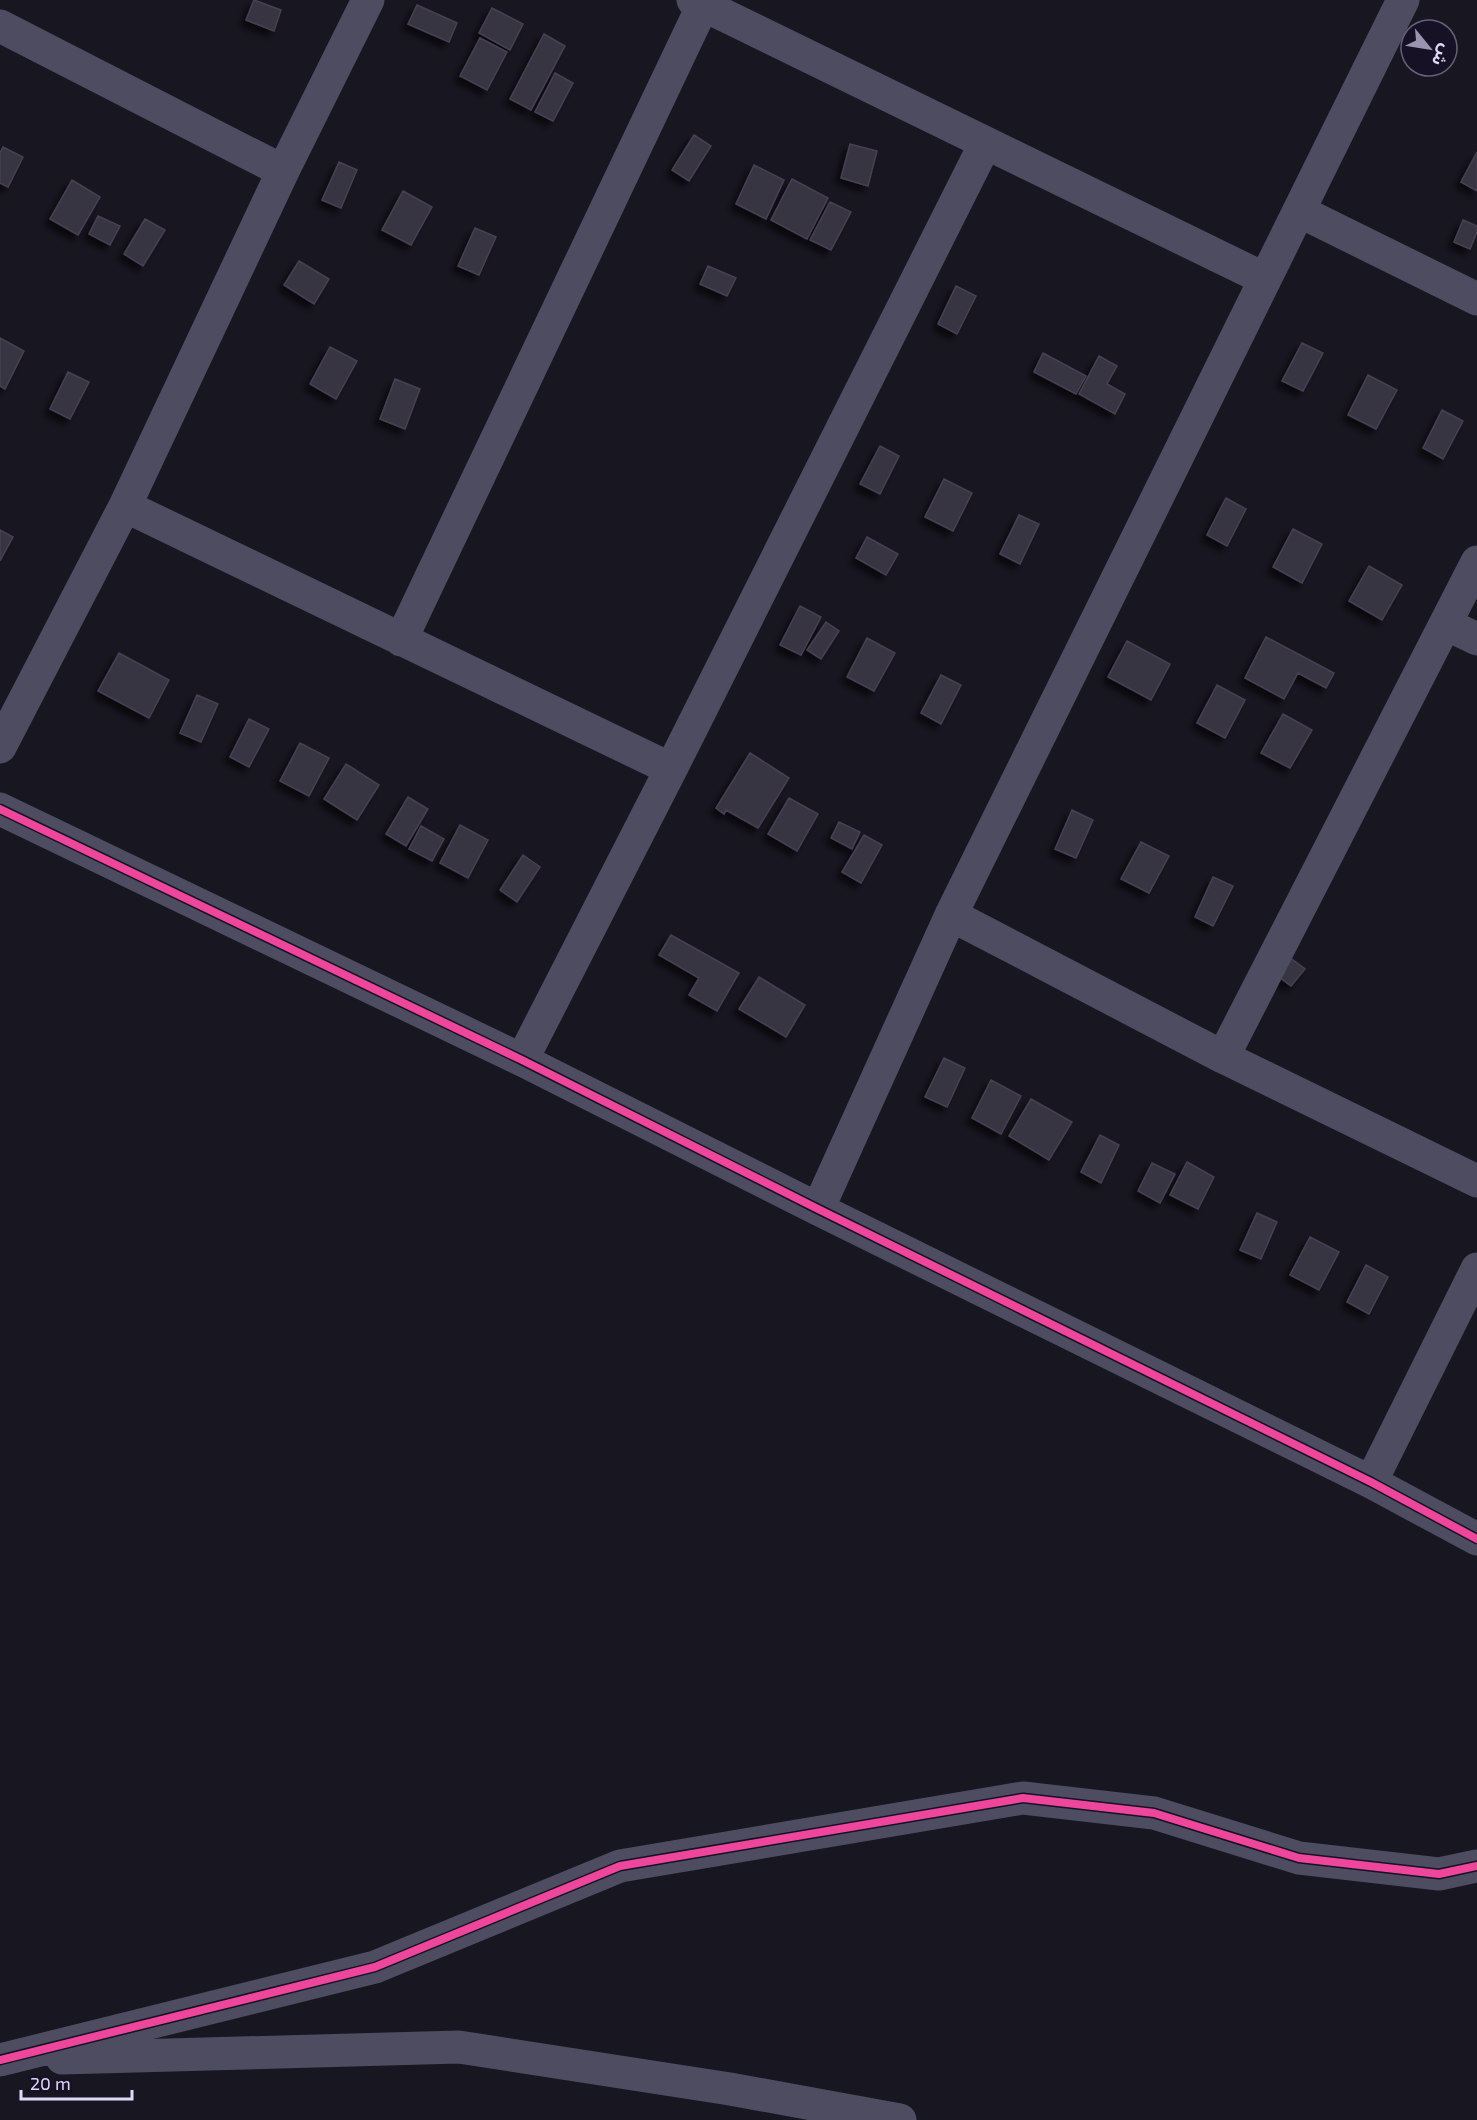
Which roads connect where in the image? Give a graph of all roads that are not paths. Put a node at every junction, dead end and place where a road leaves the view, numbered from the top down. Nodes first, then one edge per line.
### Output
1 (368, 0) edge
2 (1403, 0) edge
3 (698, 3) edge
4 (0, 26) edge
5 (985, 144) junction
6 (283, 171) junction
7 (1299, 211) junction
8 (1265, 279) junction
9 (1477, 299) edge
10 (125, 506) junction
11 (1477, 562) edge
12 (1446, 624) junction
13 (1477, 639) edge
14 (401, 640) junction
15 (0, 747) edge
16 (671, 769) junction
17 (0, 809) edge
18 (951, 915) junction
19 (1223, 1057) junction
20 (522, 1060) junction
21 (1477, 1181) edge
22 (818, 1209) junction
23 (1477, 1269) edge
24 (1371, 1482) junction
25 (1477, 1539) edge
26 (1477, 1866) edge
27 (0, 2060) edge
28 (900, 2120) edge

1 - 6 street
2 - 7 street
3 - 5 street
3 - 14 street
4 - 6 street
5 - 8 street
5 - 16 street
6 - 10 street
7 - 8 street
7 - 9 street
8 - 18 street
10 - 14 street
10 - 15 street
11 - 12 street
12 - 13 street
12 - 19 street
14 - 16 street
16 - 20 street
17 - 20 street
18 - 19 street
18 - 22 street
19 - 21 street
20 - 22 street
22 - 24 street
23 - 24 street
24 - 25 street
26 - 27 street
27 - 28 street

